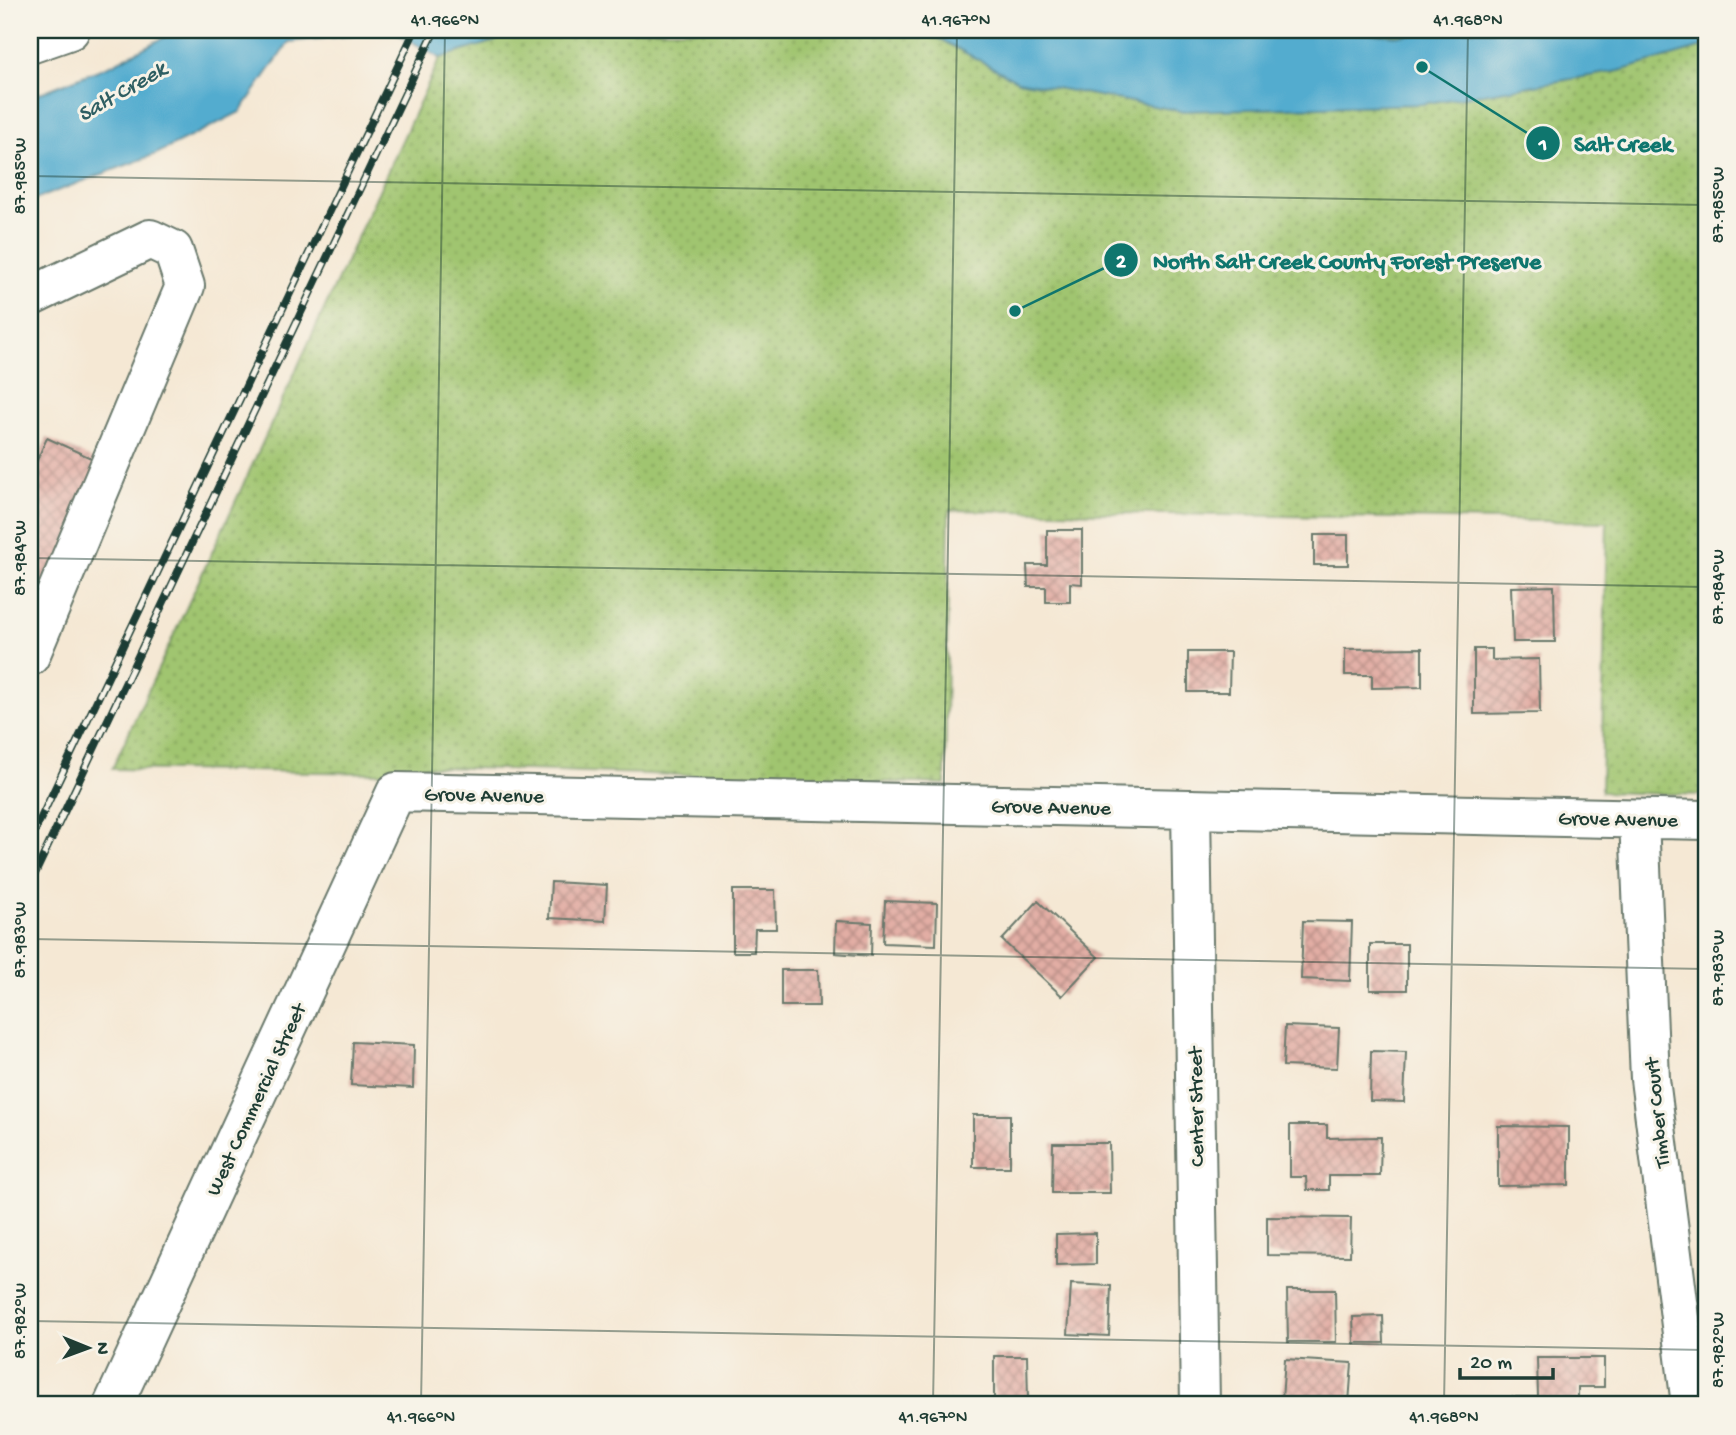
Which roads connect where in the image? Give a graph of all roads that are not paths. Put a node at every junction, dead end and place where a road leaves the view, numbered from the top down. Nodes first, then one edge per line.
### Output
1 (70, 30) edge
2 (30, 44) edge
3 (30, 296) edge
4 (30, 656) edge
5 (396, 792) joint
6 (1191, 809) junction
7 (1639, 819) junction
8 (1706, 820) edge
9 (113, 1405) edge
10 (1200, 1405) edge
11 (1691, 1405) edge

1 - 2 street
3 - 4 street
5 - 6 street, Grove Avenue
5 - 9 street, West Commercial Street
6 - 7 street, Grove Avenue
6 - 10 street, Center Street
7 - 8 street, Grove Avenue
7 - 11 street, Timber Court

